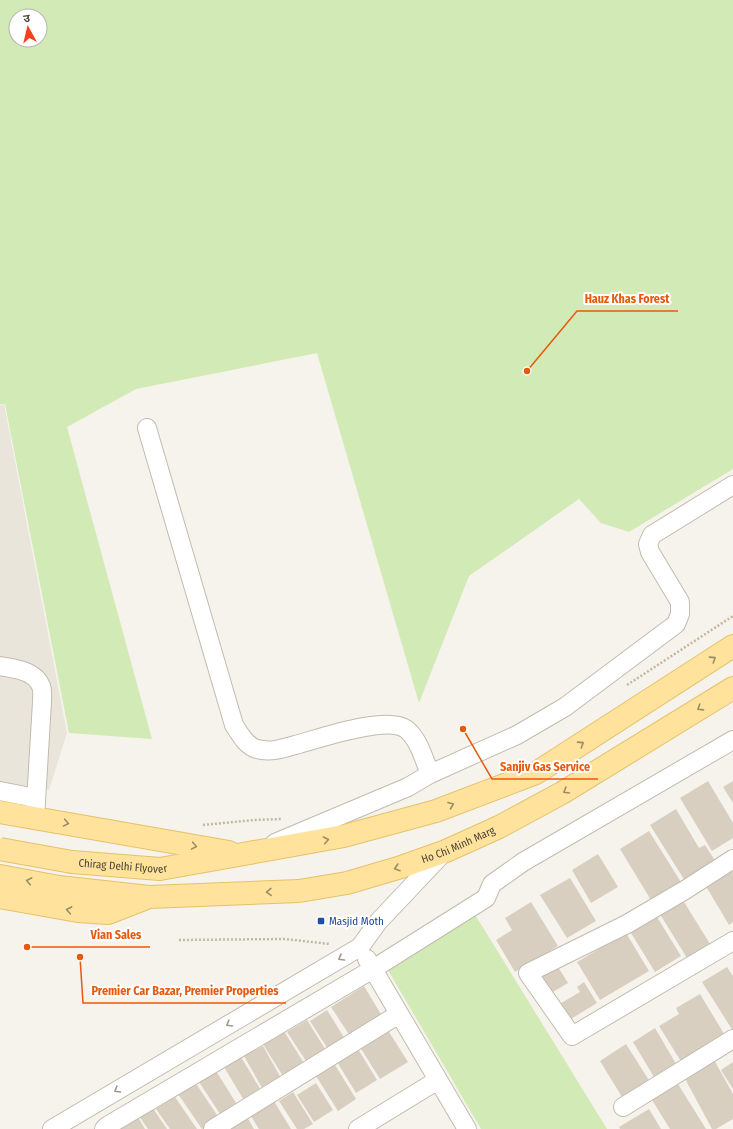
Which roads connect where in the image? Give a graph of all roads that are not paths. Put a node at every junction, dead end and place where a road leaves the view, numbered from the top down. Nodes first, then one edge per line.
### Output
1 (148, 428) dead end
2 (733, 485) edge
3 (733, 646) edge
4 (0, 666) edge
5 (733, 688) edge
6 (733, 740) edge
7 (430, 774) junction
8 (0, 791) edge
9 (36, 808) junction
10 (0, 812) edge
11 (0, 849) edge
12 (446, 851) junction
13 (246, 855) junction
14 (733, 859) edge
15 (0, 876) edge
16 (0, 896) edge
17 (149, 897) junction
18 (733, 941) edge
19 (360, 947) junction
20 (373, 969) junction
21 (399, 1014) junction
22 (733, 1039) edge
23 (438, 1080) junction
24 (623, 1107) dead end
25 (52, 1129) edge
26 (104, 1129) edge
27 (212, 1129) edge
28 (358, 1129) edge
29 (467, 1129) edge

1 - 7 street
2 - 7 street
13 -> 3 main road
4 - 9 street
5 -> 12 main road, Ho Chi Minh Marg
6 - 20 street
7 - 13 street
8 - 9 street
9 - 10 main road
9 -> 13 main road
11 - 13 main road, Chirag Delhi Flyover, bridge
12 -> 17 main road, Ho Chi Minh Marg
12 - 19 street
14 - 18 street
17 -> 15 main road
17 -> 16 main road
19 - 20 street
19 -> 25 street
20 - 21 street
20 - 26 street
21 - 23 street
21 - 27 street
22 - 24 street
23 - 28 street
23 - 29 street

